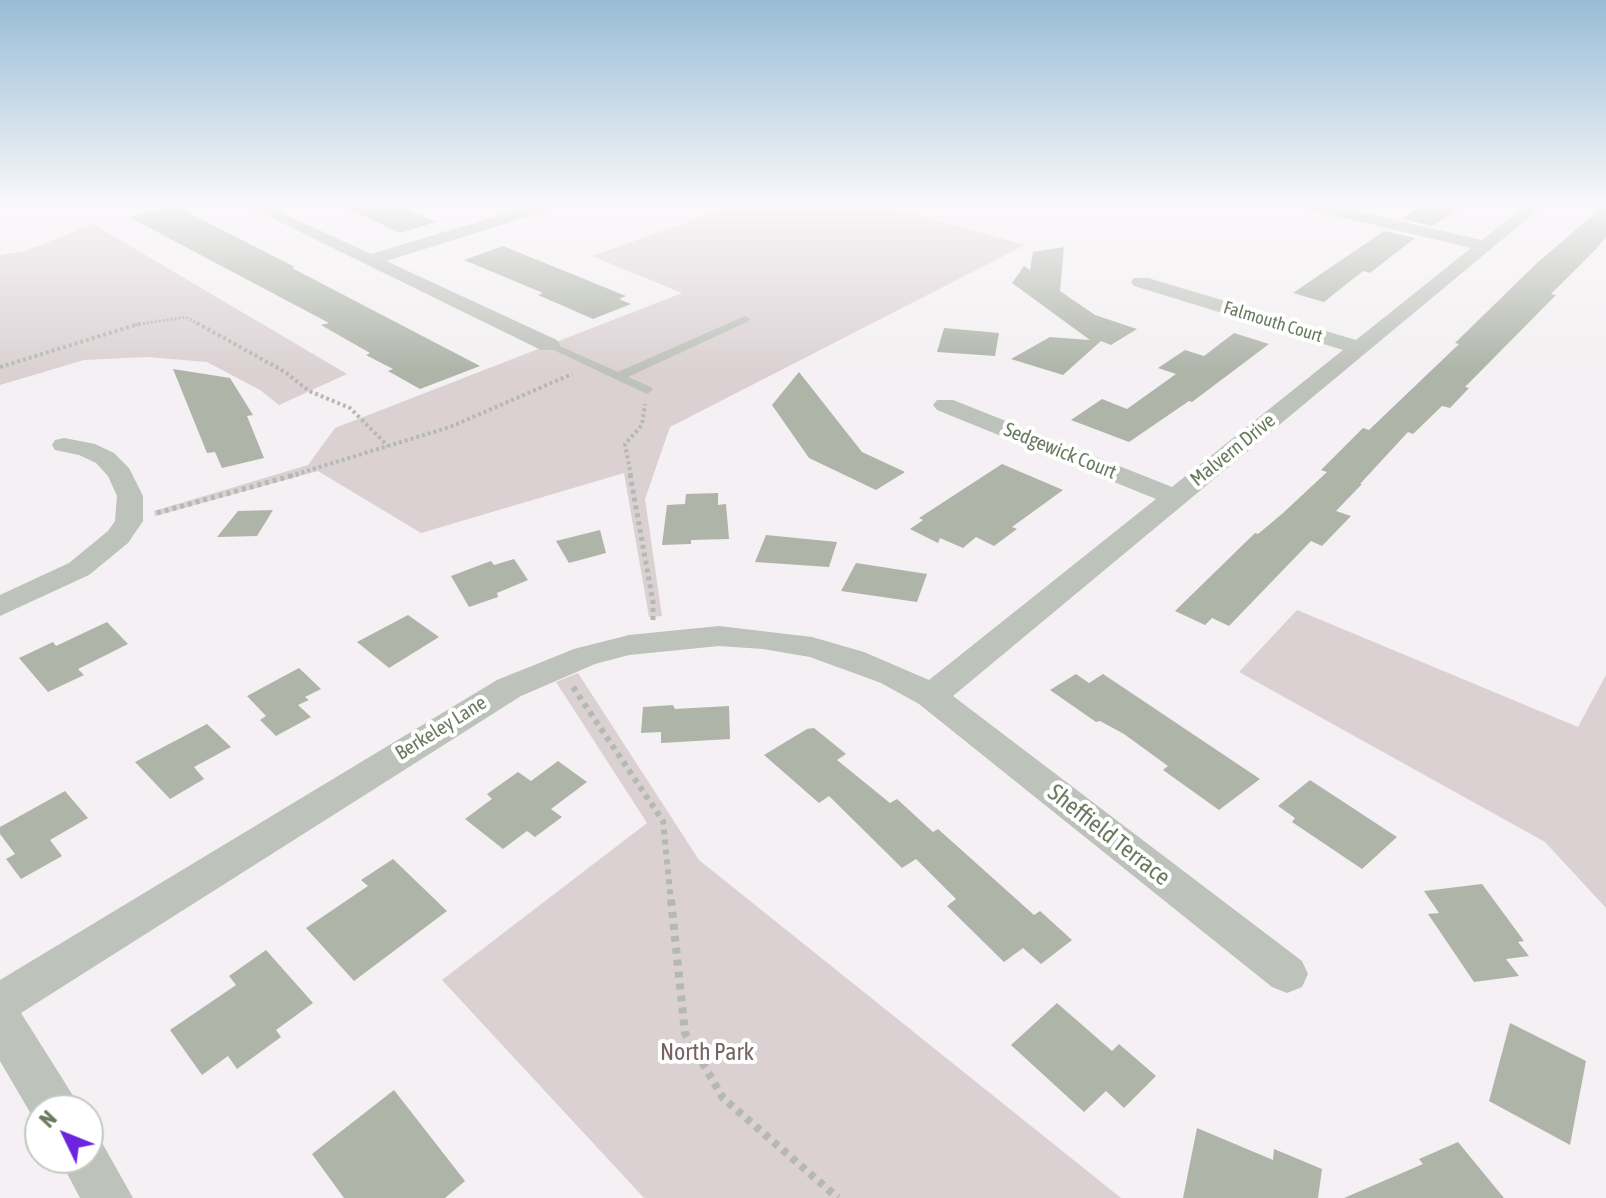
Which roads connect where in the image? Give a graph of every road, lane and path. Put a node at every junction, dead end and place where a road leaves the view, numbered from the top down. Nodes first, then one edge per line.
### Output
1 (369, 260) edge
2 (1468, 260) edge
3 (1141, 282) dead end
4 (745, 319) dead end
5 (549, 345) joint
6 (1359, 348) junction
7 (593, 365) junction
8 (0, 367) edge
9 (618, 377) junction
10 (647, 390) joint
11 (945, 405) dead end
12 (64, 445) dead end
13 (388, 446) junction
14 (1174, 497) junction
15 (129, 521) junction
16 (0, 607) edge
17 (654, 641) junction
18 (559, 666) junction
19 (931, 696) junction
20 (1287, 974) dead end
21 (0, 1003) edge
22 (0, 1019) edge
23 (45, 1094) edge
24 (94, 1174) edge
25 (108, 1198) edge
26 (838, 1198) edge

1 - 5 street
2 - 6 street, Malvern Drive
3 - 6 street, Falmouth Court
4 - 9 lane
5 - 7 lane
6 - 14 street, Malvern Drive
7 - 9 lane
7 - 13 path
8 - 13 path
9 - 10 lane
10 - 17 path
11 - 14 street, Sedgewick Court
12 - 15 street
13 - 15 path
14 - 19 street, Malvern Drive
15 - 16 street
17 - 18 street, Berkeley Lane
17 - 19 street, Berkeley Lane
18 - 21 street, Berkeley Lane
18 - 26 path
19 - 20 street, Sheffield Terrace
22 - 23 street
24 - 25 street

